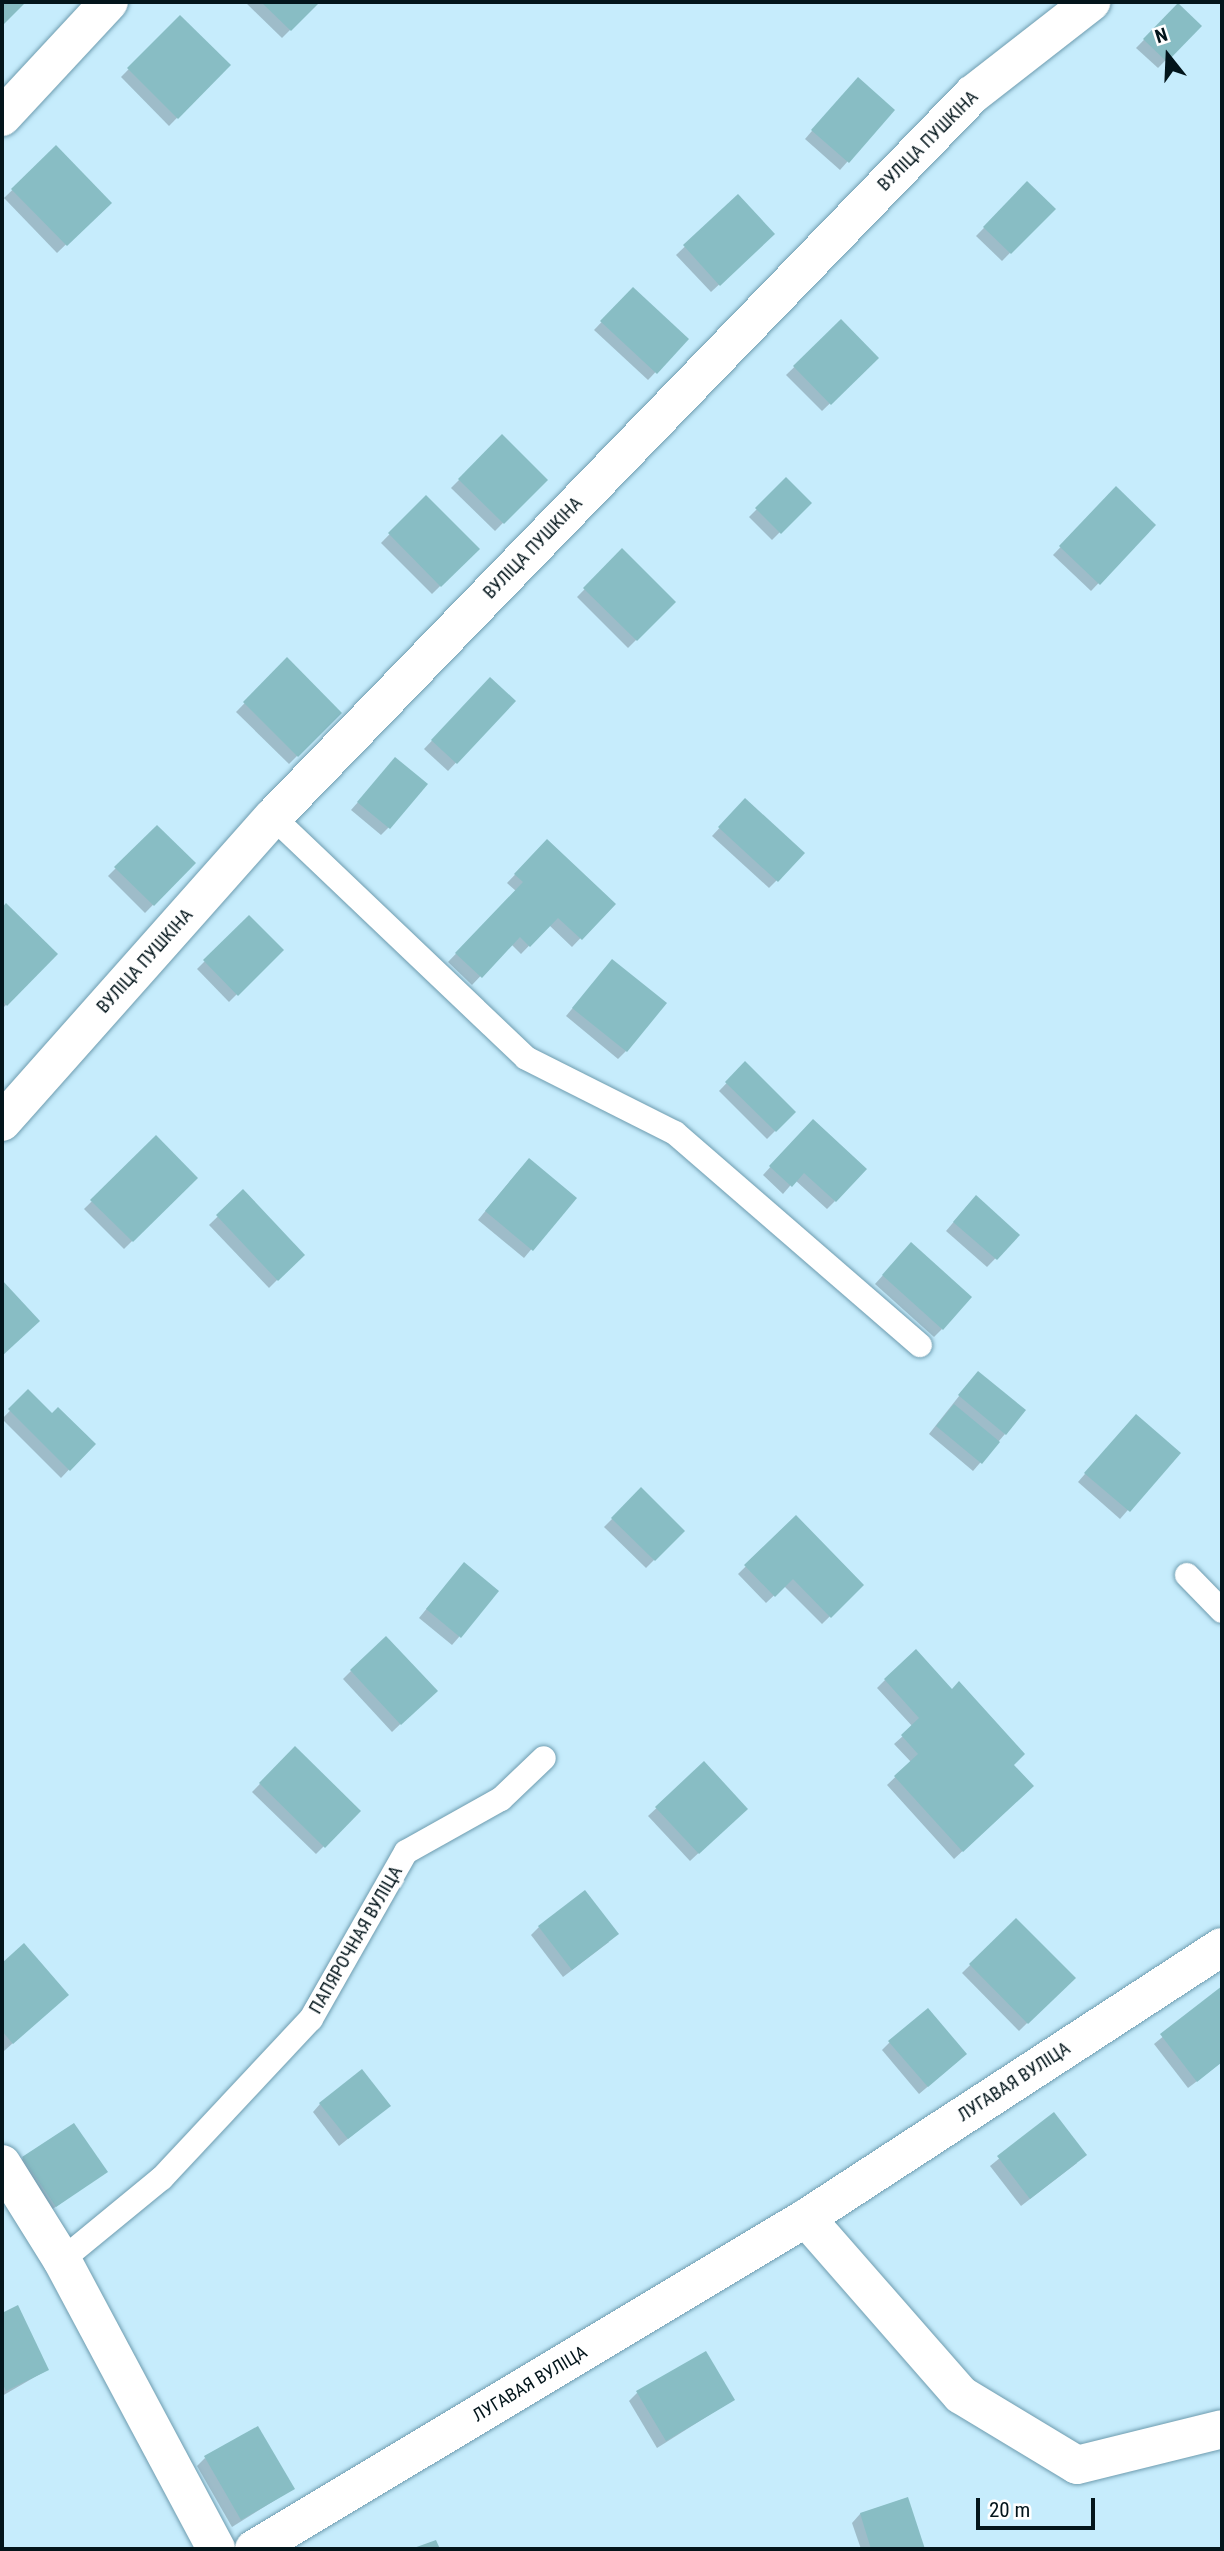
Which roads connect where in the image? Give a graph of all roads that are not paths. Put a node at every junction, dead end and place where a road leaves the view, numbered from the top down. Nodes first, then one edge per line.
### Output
1 (109, 2) edge
2 (1091, 2) edge
3 (2, 117) edge
4 (273, 817) junction
5 (2, 1122) edge
6 (920, 1345) dead end
7 (1187, 1575) dead end
8 (1222, 1611) edge
9 (544, 1758) dead end
10 (1222, 1947) edge
11 (2, 2164) edge
12 (806, 2218) junction
13 (62, 2260) junction
14 (1222, 2429) edge
15 (216, 2549) edge
16 (254, 2549) edge

1 - 3 street
2 - 4 street, ВУЛІЦА ПУШКІНА
4 - 5 street, ВУЛІЦА ПУШКІНА
4 - 6 lane
7 - 8 lane
9 - 13 lane, ПАПЯРОЧНАЯ ВУЛІЦА
10 - 12 street, ЛУГАВАЯ ВУЛІЦА
11 - 13 street
12 - 14 street
12 - 16 street, ЛУГАВАЯ ВУЛІЦА
13 - 15 street

